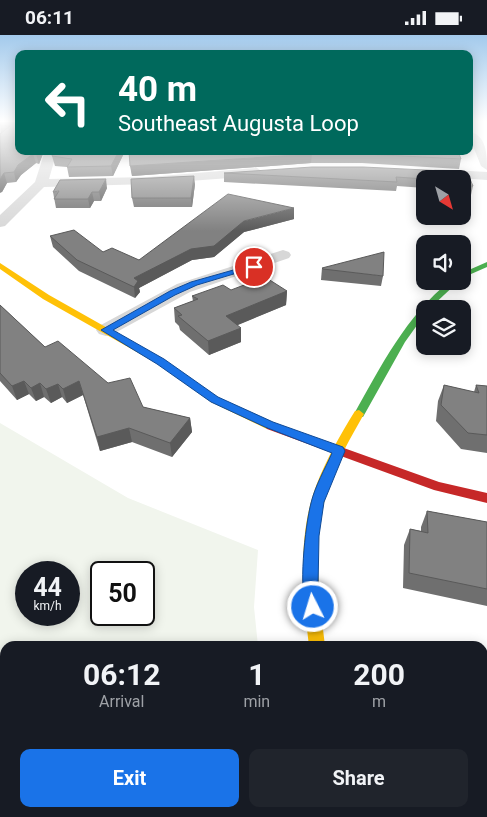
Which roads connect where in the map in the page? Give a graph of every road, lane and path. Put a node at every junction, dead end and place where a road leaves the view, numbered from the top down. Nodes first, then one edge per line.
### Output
1 (49, 158) edge
2 (268, 171) edge
3 (471, 175) edge
4 (487, 176) edge
5 (41, 183) junction
6 (0, 223) edge
7 (283, 255) dead end
8 (487, 264) edge
9 (0, 265) edge
10 (471, 272) edge
11 (444, 290) edge
12 (106, 330) junction
13 (339, 451) junction
14 (487, 498) edge
15 (316, 641) edge

1 - 5 street
2 - 5 street
3 - 4 street
5 - 6 street
7 - 12 street
8 - 10 street
9 - 12 street
11 - 13 street
12 - 13 street
13 - 14 street
13 - 15 street

